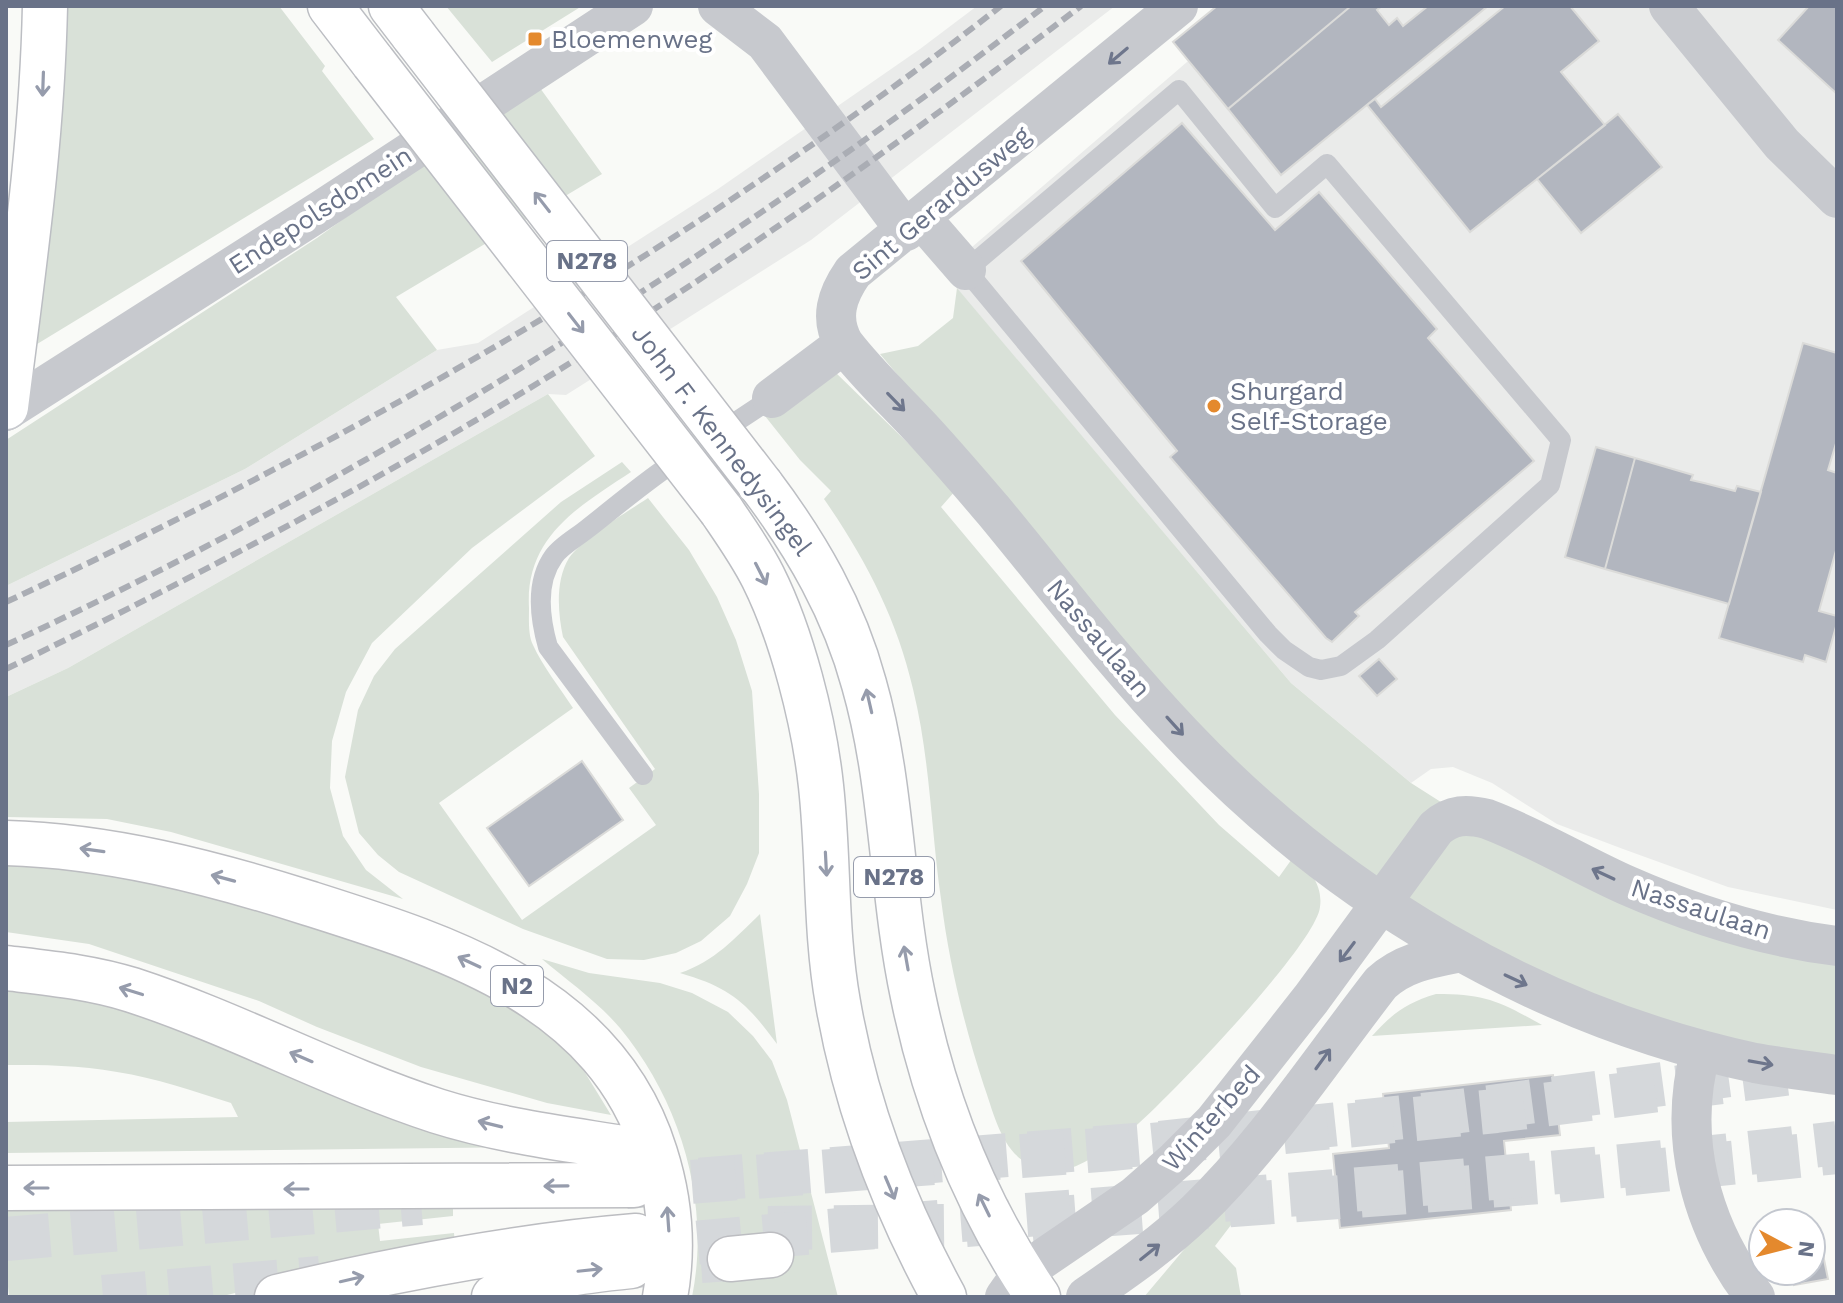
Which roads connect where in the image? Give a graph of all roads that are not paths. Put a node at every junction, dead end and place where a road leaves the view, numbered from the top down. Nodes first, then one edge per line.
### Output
1 (45, 6) edge
2 (330, 6) edge
3 (633, 6) edge
4 (718, 6) edge
5 (1178, 6) edge
6 (1669, 6) edge
7 (402, 21) edge
8 (1837, 198) edge
9 (914, 225) junction
10 (966, 270) junction
11 (844, 344) junction
12 (772, 398) joint
13 (6, 409) edge
14 (643, 775) dead end
15 (6, 843) edge
16 (1383, 904) junction
17 (1837, 946) edge
18 (1461, 952) junction
19 (6, 968) edge
20 (1701, 1050) junction
21 (1837, 1075) edge
22 (6, 1188) edge
23 (1022, 1289) edge
24 (277, 1297) tunnel mouth
25 (494, 1297) edge
26 (665, 1297) edge
27 (944, 1297) edge
28 (1086, 1297) edge
29 (1755, 1297) edge

1 -> 13 main road
2 -> 27 main road, John F. Kennedysingel / N278, bridge
3 - 13 street, Endepolsdomein
4 - 9 street
5 -> 9 street, Sint Gerardusweg
6 - 8 street
23 -> 7 main road, John F. Kennedysingel / N278, bridge
9 - 10 street
9 - 11 street, Sint Gerardusweg
10 - 10 lane
11 - 12 street
11 -> 16 street, Nassaulaan
12 - 14 lane
26 -> 15 main road, N2
17 -> 16 street, Nassaulaan
16 - 18 street, Nassaulaan
16 -> 23 street, Winterbed
18 -> 20 street, Nassaulaan
28 -> 18 street, Winterbed
19 - 22 main road
20 -> 21 street, Nassaulaan
20 - 29 street
24 - 25 main road

